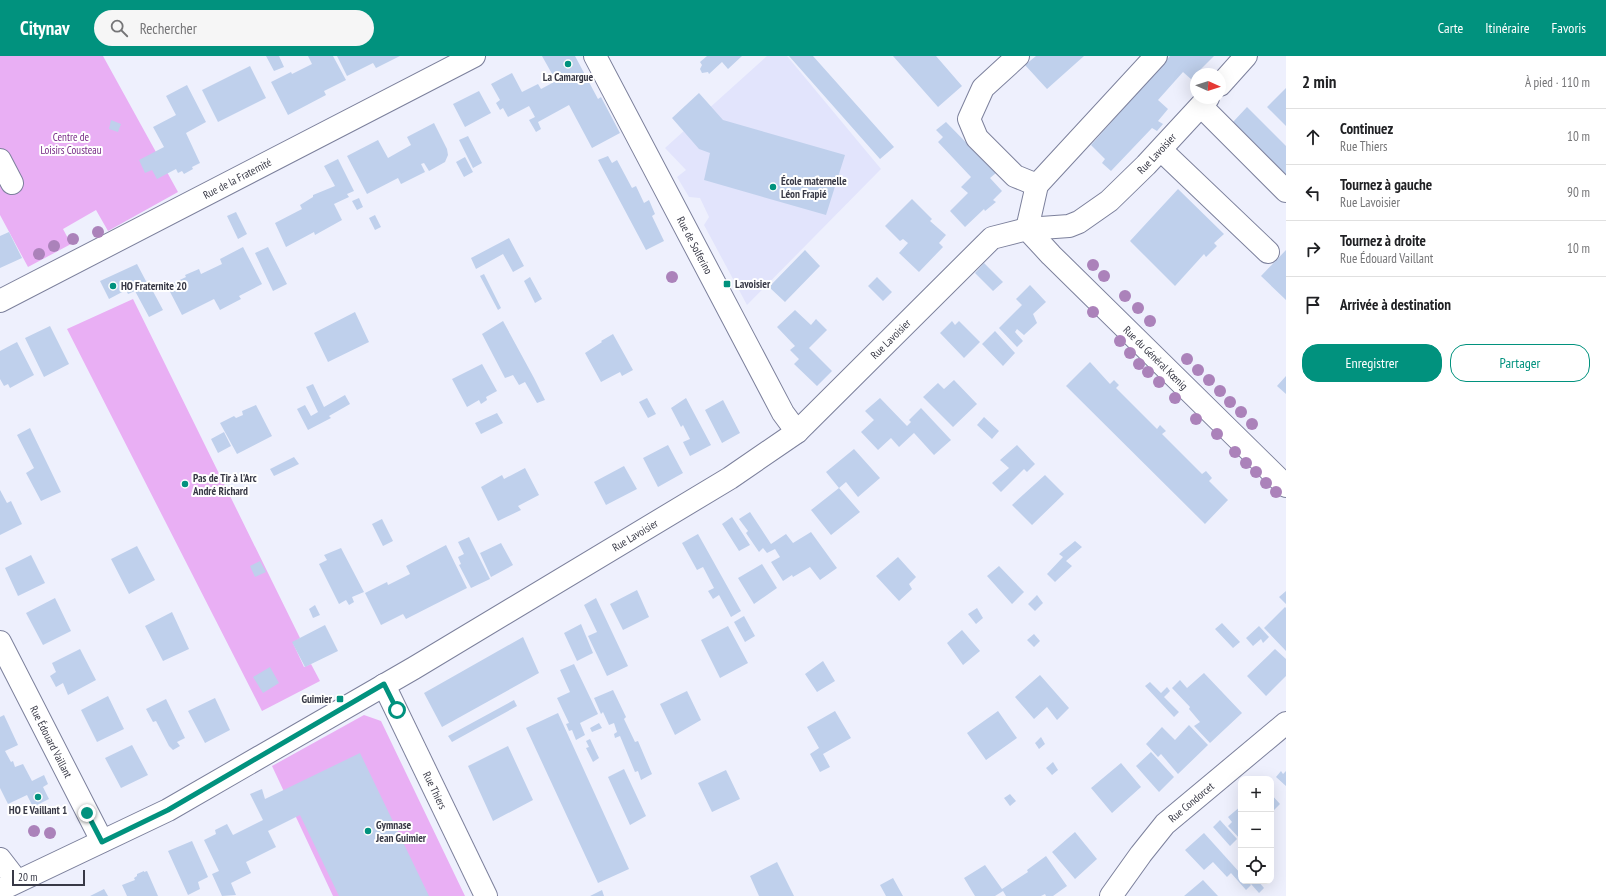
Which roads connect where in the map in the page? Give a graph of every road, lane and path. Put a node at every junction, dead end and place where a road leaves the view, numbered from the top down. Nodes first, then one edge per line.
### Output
1 (474, 56) edge
2 (595, 56) edge
3 (1018, 56) edge
4 (1156, 56) edge
5 (1246, 56) edge
6 (1226, 78) edge
7 (1203, 104) edge
8 (1207, 104) edge
9 (1161, 150) junction
10 (0, 160) edge
11 (12, 183) dead end
12 (1037, 185) junction
13 (1286, 191) edge
14 (1027, 229) junction
15 (1268, 252) dead end
16 (0, 301) edge
17 (797, 432) junction
18 (1286, 486) edge
19 (0, 642) edge
20 (384, 684) junction
21 (1286, 723) edge
22 (102, 842) junction
23 (0, 859) edge
24 (9, 885) edge
25 (486, 896) edge
26 (1111, 896) edge

1 - 16 street, Rue de la Fraternité
2 - 17 street, Rue de Solferino
3 - 12 street
4 - 12 street
5 - 6 street
7 - 9 street, Rue Lavoisier
8 - 13 street
9 - 14 street, Rue Lavoisier
9 - 15 street
10 - 11 street
12 - 14 street
14 - 17 street, Rue Lavoisier
14 - 18 street, Rue du Général Kœnig
17 - 20 street, Rue Lavoisier
19 - 22 street, Rue Édouard Vaillant
20 - 22 street, Rue Lavoisier
20 - 25 street, Rue Thiers
21 - 26 street, Rue Condorcet
22 - 24 street, Rue Lavoisier
23 - 24 street, Rue Lavoisier

